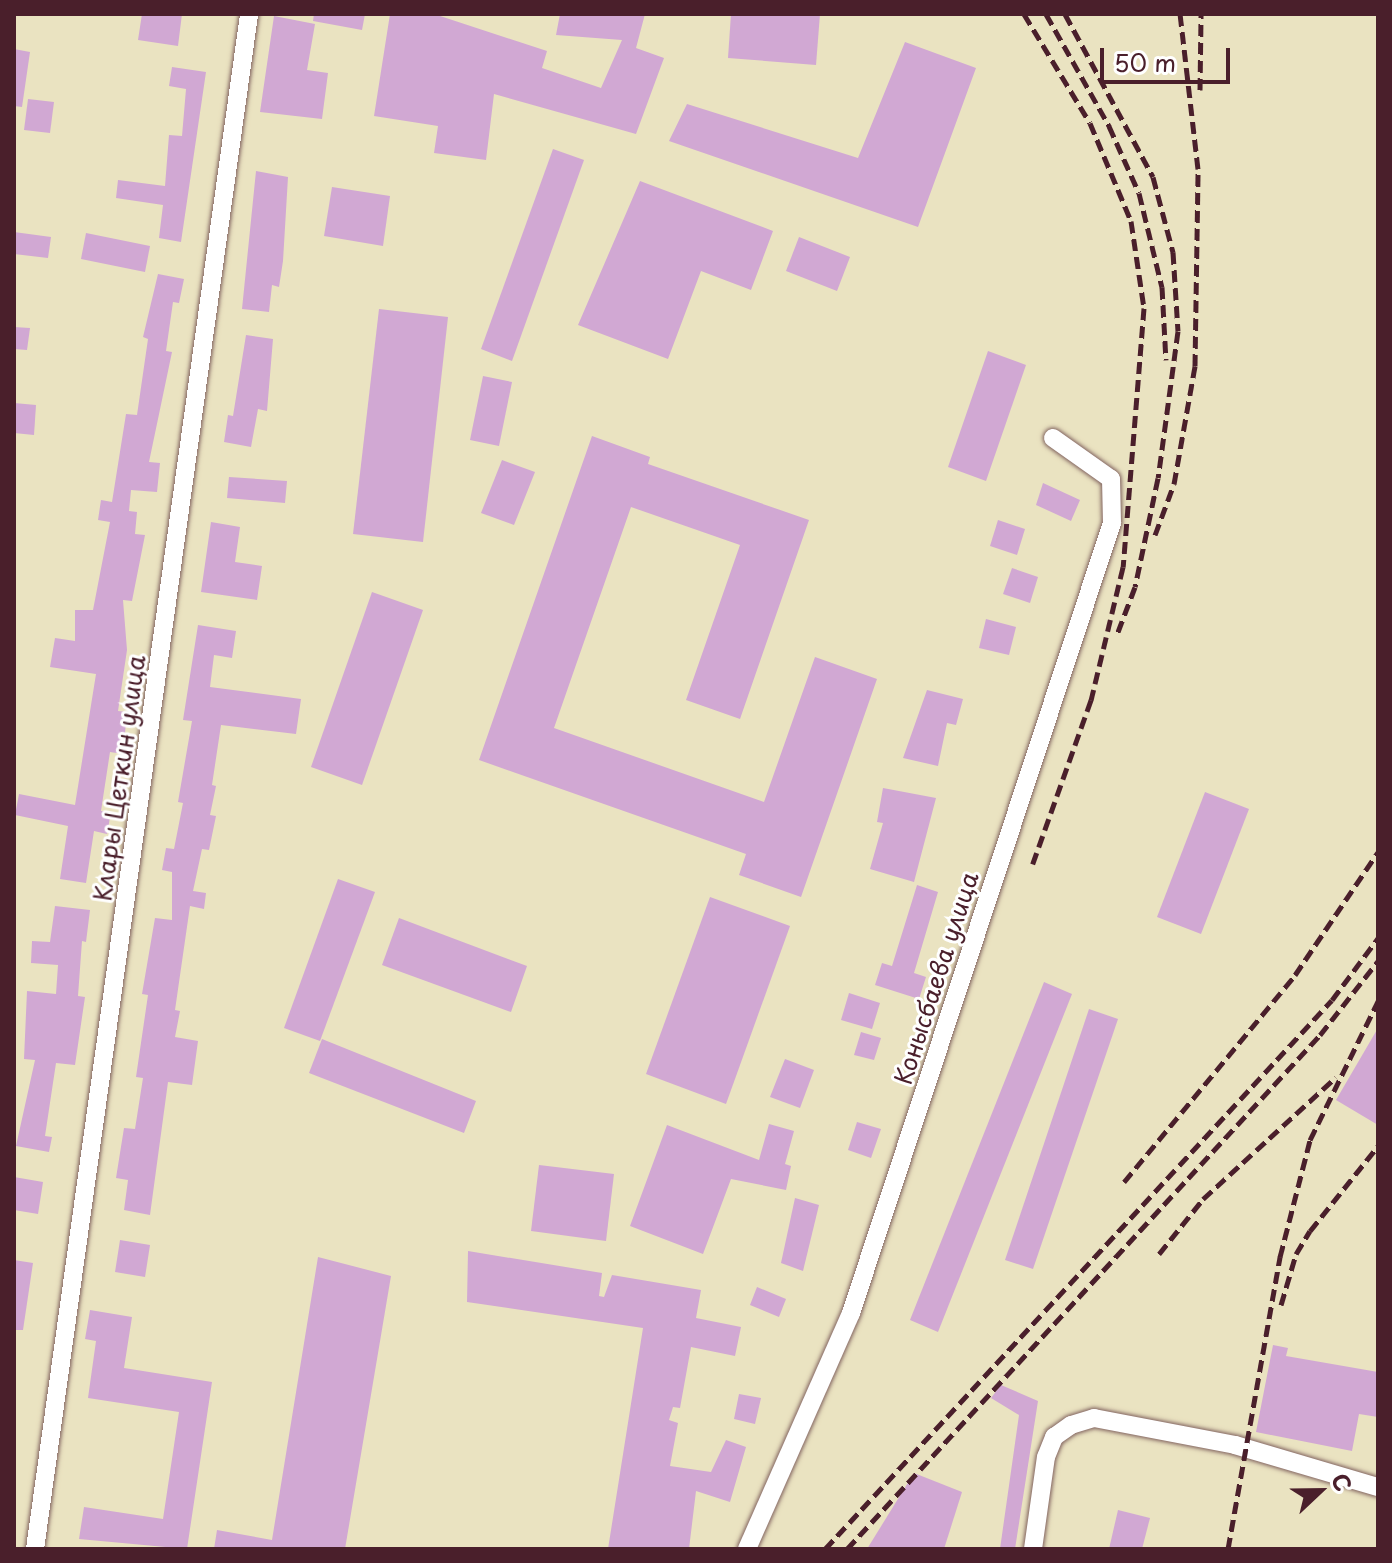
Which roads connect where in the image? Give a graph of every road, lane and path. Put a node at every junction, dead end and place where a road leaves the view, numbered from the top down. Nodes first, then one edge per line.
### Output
1 (249, 14) edge
2 (1053, 438) dead end
3 (1378, 1487) edge
4 (35, 1549) edge
5 (747, 1549) edge
6 (1033, 1549) edge

1 - 4 street, Клары Цеткин улица
2 - 5 street, Конысбаева улица
3 - 6 street

